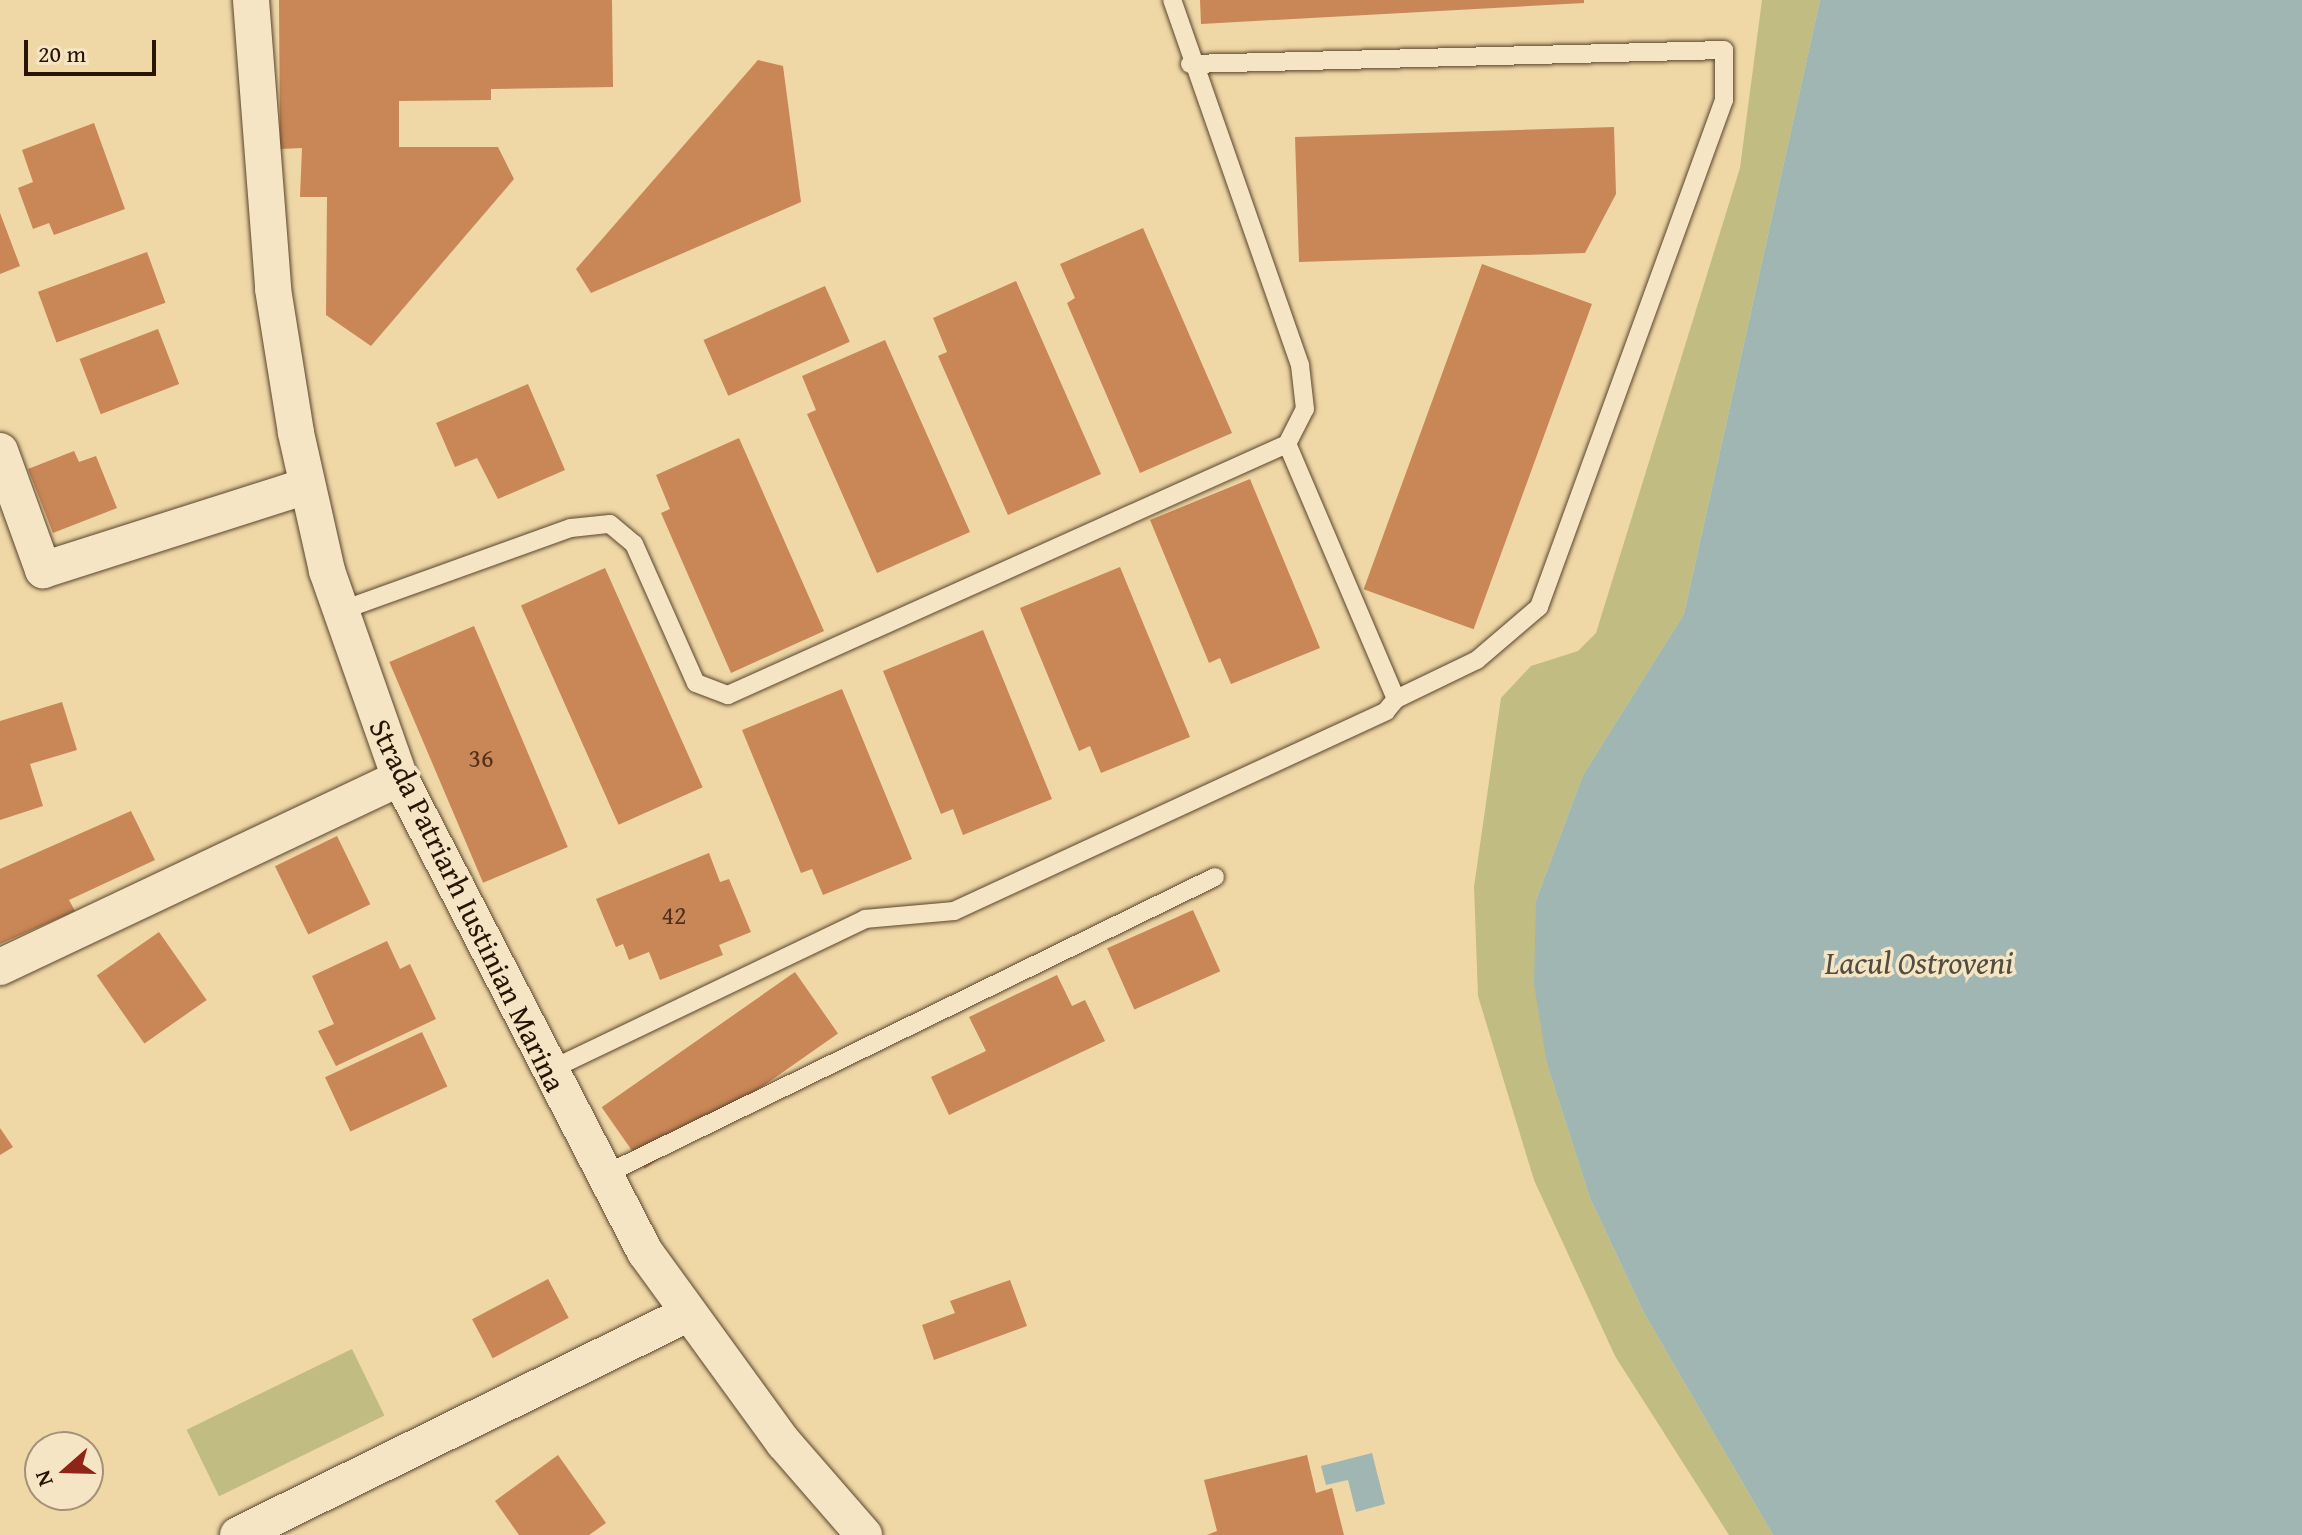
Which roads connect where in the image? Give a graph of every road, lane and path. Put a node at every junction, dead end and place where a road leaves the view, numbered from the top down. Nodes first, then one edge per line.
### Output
1 (251, 0) edge
2 (1172, 0) edge
3 (1190, 64) junction
4 (1287, 444) junction
5 (0, 451) edge
6 (307, 486) junction
7 (340, 611) junction
8 (1396, 699) junction
9 (400, 778) junction
10 (1215, 877) dead end
11 (0, 967) edge
12 (548, 1071) junction
13 (602, 1176) junction
14 (686, 1315) junction
15 (238, 1535) edge
16 (864, 1535) edge

1 - 6 street, Strada Patriarh Iustinian Marina
2 - 3 lane
3 - 4 lane
3 - 8 lane
4 - 7 lane
4 - 8 lane
5 - 6 street
6 - 7 street, Strada Patriarh Iustinian Marina
7 - 9 street, Strada Patriarh Iustinian Marina
8 - 12 lane
9 - 11 street
9 - 12 street, Strada Patriarh Iustinian Marina
10 - 13 lane
12 - 13 street, Strada Patriarh Iustinian Marina
13 - 14 street, Strada Patriarh Iustinian Marina
14 - 15 street
14 - 16 street, Strada Patriarh Iustinian Marina

